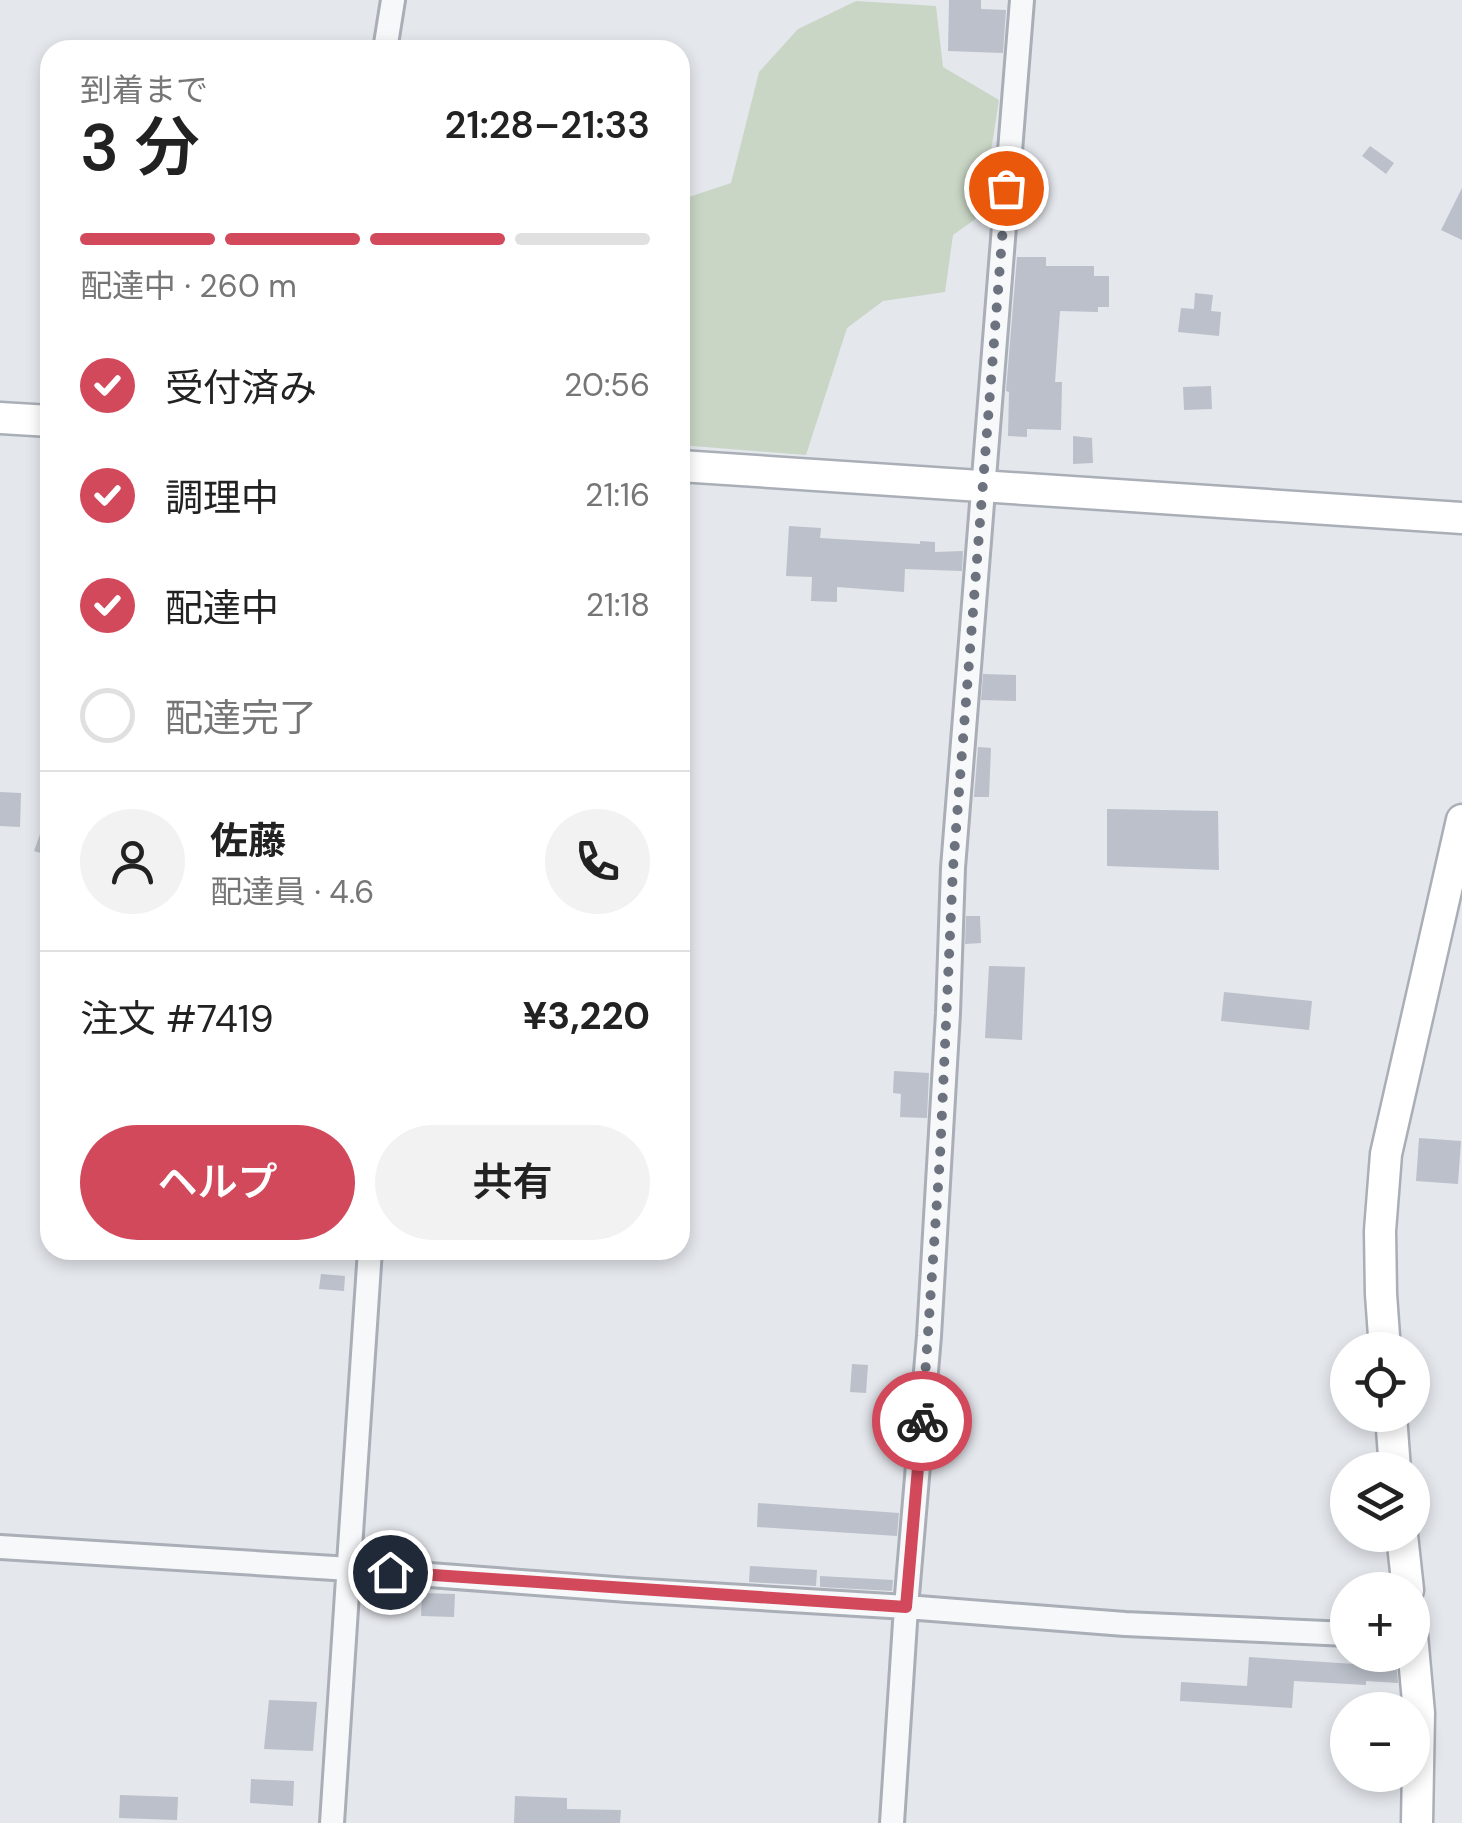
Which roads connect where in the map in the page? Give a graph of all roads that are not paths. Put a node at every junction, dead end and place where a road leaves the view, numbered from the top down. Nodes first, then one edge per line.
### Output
1 (394, 0) edge
2 (1022, 0) edge
3 (388, 40) edge
4 (0, 418) edge
5 (40, 420) edge
6 (690, 467) edge
7 (982, 488) junction
8 (1462, 518) edge
9 (1462, 820) edge
10 (369, 1260) edge
11 (1384, 1332) edge
12 (0, 1547) edge
13 (350, 1568) junction
14 (906, 1607) junction
15 (1330, 1633) edge
16 (1416, 1672) edge
17 (332, 1823) edge
18 (892, 1823) edge
19 (1417, 1823) edge

1 - 3 street
2 - 7 street
4 - 5 street
6 - 7 street
7 - 8 street
7 - 14 street
9 - 11 street
10 - 13 street
12 - 13 street
13 - 14 street
13 - 17 street
14 - 15 street
14 - 18 street
16 - 19 street

